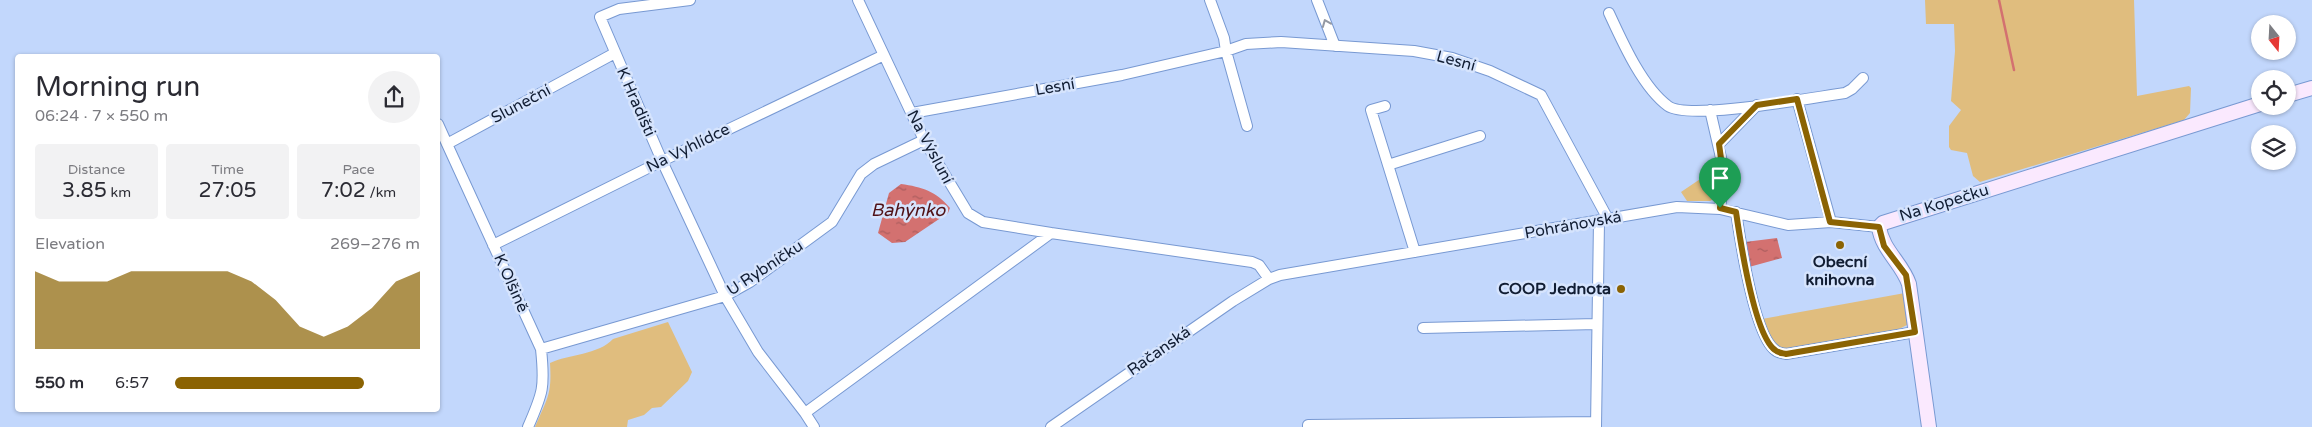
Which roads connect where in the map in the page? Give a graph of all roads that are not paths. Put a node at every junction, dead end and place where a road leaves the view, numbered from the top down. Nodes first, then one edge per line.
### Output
1 (690, 0) edge
2 (858, 0) edge
3 (1210, 0) edge
4 (1317, 0) edge
5 (1609, 13) dead end
6 (1335, 46) junction
7 (1226, 51) junction
8 (615, 53) junction
9 (884, 54) junction
10 (1863, 78) dead end
11 (2312, 88) edge
12 (2296, 93) edge
13 (1797, 99) junction
14 (1757, 105) junction
15 (1385, 106) dead end
16 (2251, 107) edge
17 (1710, 110) junction
18 (912, 113) junction
19 (1247, 126) dead end
20 (440, 128) edge
21 (1480, 136) dead end
22 (924, 140) junction
23 (447, 144) junction
24 (1719, 144) junction
25 (662, 161) junction
26 (1388, 165) junction
27 (1720, 208) junction
28 (1736, 212) junction
29 (1604, 220) junction
30 (1830, 222) junction
31 (1879, 227) junction
32 (1052, 233) junction
33 (494, 245) junction
34 (1415, 252) junction
35 (1269, 279) junction
36 (725, 296) junction
37 (1596, 324) junction
38 (1423, 328) dead end
39 (1915, 332) junction
40 (541, 349) junction
41 (805, 413) junction
42 (1596, 425) edge
43 (528, 427) edge
44 (814, 427) edge
45 (1051, 427) edge
46 (1308, 427) edge
47 (1929, 427) edge

1 - 8 street, K Hradišti
2 - 9 street, Na Výsluní
3 - 7 street
6 -> 4 street
5 - 17 street
6 - 7 street, Lesní
6 - 29 street, Lesní
7 - 18 street, Lesní
7 - 19 street
8 - 23 street, Sluneční
8 - 25 street, K Hradišti
9 - 18 street, Na Výsluní
9 - 25 street, Na Vyhlídce
10 - 13 street
11 - 12 street
13 - 14 street
13 - 30 street
14 - 17 street
14 - 24 street
15 - 26 street
16 - 31 street, Na Kopečku
17 - 24 street
18 - 22 street, Na Výsluní
20 - 23 street
21 - 26 street
22 - 32 street, Na Výsluní
22 - 36 street, U Rybníčku
23 - 33 street, K Olšině
24 - 27 street
25 - 33 street, Na Vyhlídce
25 - 36 street, K Hradišti
26 - 34 street
27 - 28 street, Pohránovská
27 - 29 street, Pohránovská
28 - 30 street, Pohránovská
28 - 39 street
29 - 34 street, Pohránovská
29 - 37 street
30 - 31 street, Pohránovská
31 - 39 street, Na Kopečku
32 - 35 street, Na Výsluní
32 - 41 street
33 - 40 street, K Olšině
34 - 35 street, Pohránovská
35 - 45 street, Račanská
36 - 40 street, U Rybníčku
36 - 41 street
37 - 38 street
37 - 42 street
39 - 47 street, Na Kopečku
40 - 43 street, K Olšině
41 - 44 street
42 - 46 street

